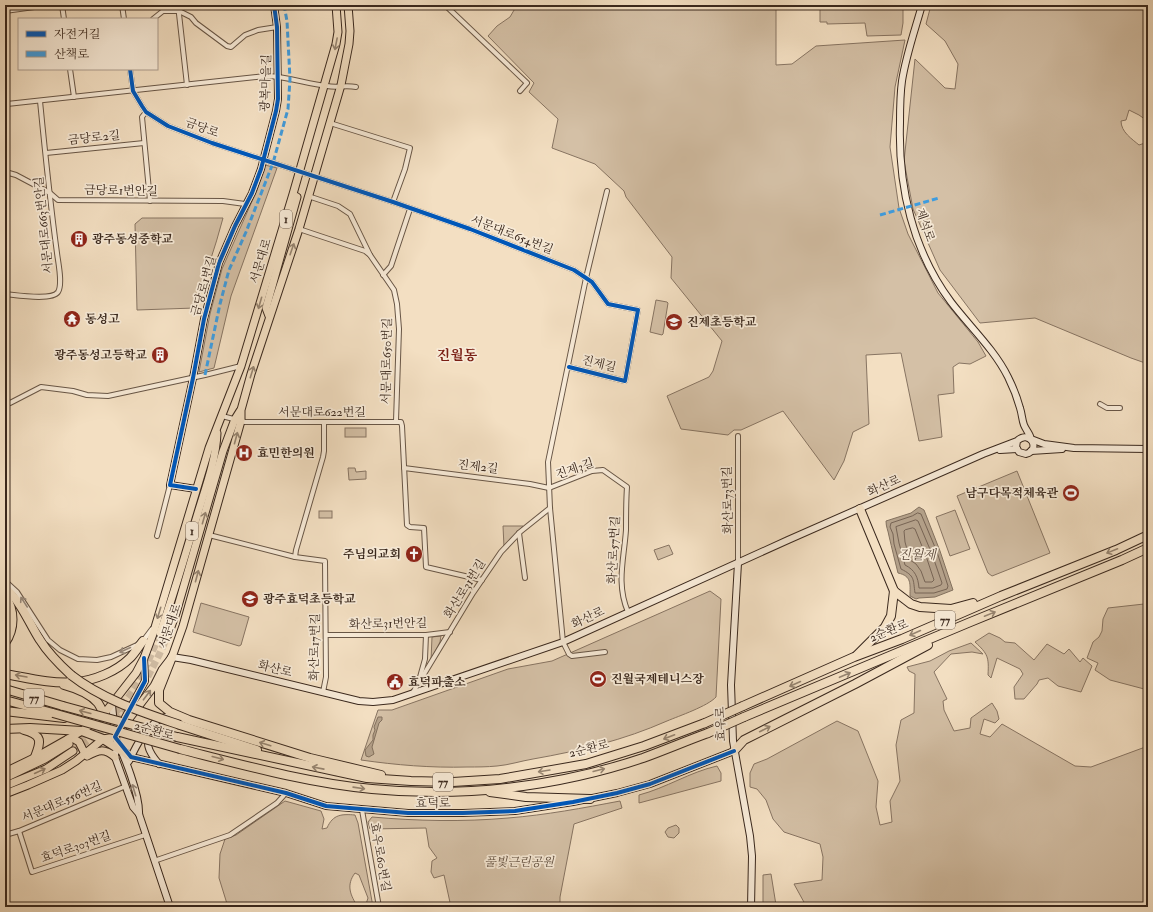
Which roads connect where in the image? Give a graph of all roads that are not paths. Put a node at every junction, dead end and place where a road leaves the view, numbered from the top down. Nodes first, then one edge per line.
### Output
1 (5, 5) edge
2 (49, 5) edge
3 (62, 5) edge
4 (122, 5) edge
5 (178, 5) edge
6 (274, 5) edge
7 (336, 5) edge
8 (348, 5) edge
9 (445, 5) edge
10 (922, 5) edge
11 (5, 11) edge
12 (179, 11) junction
13 (64, 18) edge
14 (124, 18) edge
15 (154, 18) edge
16 (5, 23) edge
17 (5, 26) edge
18 (277, 27) junction
19 (70, 70) edge
20 (130, 70) edge
21 (278, 76) junction
22 (187, 85) junction
23 (324, 86) junction
24 (340, 86) junction
25 (356, 87) dead end
26 (133, 91) junction
27 (520, 91) dead end
28 (74, 97) junction
29 (40, 101) junction
30 (7, 104) junction
31 (146, 112) junction
32 (5, 116) edge
33 (330, 123) junction
34 (5, 139) edge
35 (144, 143) junction
36 (46, 153) junction
37 (6, 156) edge
38 (264, 160) junction
39 (300, 171) junction
40 (5, 175) edge
41 (314, 175) junction
42 (607, 191) dead end
43 (50, 193) junction
44 (308, 196) junction
45 (150, 201) junction
46 (393, 202) junction
47 (245, 204) junction
48 (290, 206) junction
49 (410, 208) junction
50 (299, 229) junction
51 (370, 255) junction
52 (383, 275) junction
53 (586, 278) junction
54 (5, 294) edge
55 (269, 316) junction
56 (241, 366) junction
57 (568, 367) junction
58 (193, 378) junction
59 (625, 381) joint
60 (10, 403) dead end
61 (1100, 404) dead end
62 (1120, 408) dead end
63 (222, 416) junction
64 (238, 420) junction
65 (396, 421) junction
66 (324, 422) junction
67 (1024, 426) junction
68 (217, 429) junction
69 (738, 436) dead end
70 (1020, 439) junction
71 (1031, 439) junction
72 (1074, 448) junction
73 (1017, 449) junction
74 (1148, 449) edge
75 (994, 451) junction
76 (1031, 451) junction
77 (404, 468) junction
78 (170, 485) junction
79 (627, 487) joint
80 (549, 488) junction
81 (196, 489) junction
82 (550, 508) junction
83 (860, 509) junction
84 (519, 533) junction
85 (209, 535) junction
86 (1148, 535) edge
87 (158, 536) dead end
88 (1148, 548) edge
89 (295, 557) junction
90 (738, 563) junction
91 (525, 578) dead end
92 (482, 580) junction
93 (5, 581) edge
94 (5, 588) edge
95 (895, 592) junction
96 (5, 596) edge
97 (1001, 596) junction
98 (628, 612) junction
99 (968, 623) junction
100 (155, 626) junction
101 (450, 632) junction
102 (326, 635) junction
103 (426, 635) junction
104 (143, 640) junction
105 (562, 642) junction
106 (5, 643) edge
107 (605, 652) dead end
108 (172, 657) junction
109 (854, 657) junction
110 (144, 658) junction
111 (5, 674) edge
112 (48, 681) junction
113 (418, 684) junction
114 (5, 689) edge
115 (323, 692) junction
116 (412, 694) junction
117 (5, 700) edge
118 (112, 704) junction
119 (5, 711) edge
120 (104, 714) junction
121 (76, 720) junction
122 (189, 720) junction
123 (152, 725) junction
124 (5, 729) edge
125 (20, 729) junction
126 (82, 731) junction
127 (115, 737) junction
128 (104, 739) junction
129 (70, 745) junction
130 (118, 752) junction
131 (734, 752) junction
132 (85, 754) junction
133 (36, 757) junction
134 (131, 757) junction
135 (76, 761) junction
136 (159, 764) junction
137 (303, 765) junction
138 (127, 766) junction
139 (5, 772) edge
140 (123, 776) junction
141 (5, 778) edge
142 (411, 781) junction
143 (5, 786) edge
144 (126, 786) junction
145 (480, 791) junction
146 (286, 793) junction
147 (5, 794) edge
148 (590, 799) junction
149 (362, 810) junction
150 (139, 814) junction
151 (19, 831) junction
152 (5, 835) edge
153 (145, 835) junction
154 (154, 861) junction
155 (170, 907) edge
156 (379, 907) edge
157 (751, 907) edge

1 - 11 street
2 - 11 street
3 - 13 street
4 - 14 street
5 - 12 street
6 - 18 main road, 광복마을길
7 -> 23 main road, 서문대로 / 1
8 - 24 main road, 서문대로 / 1
9 - 27 street
10 - 67 main road, 제석로
11 - 16 street
12 - 15 street
12 - 18 street
12 - 22 street
17 - 30 street
18 - 21 main road, 광복마을길
19 - 28 street
20 - 26 street, 금당로
21 - 22 street
21 - 23 street
21 - 38 main road, 광복마을길
22 - 26 street
23 - 24 street
23 - 39 main road, 서문대로 / 1
24 - 25 street
24 - 33 main road, 서문대로 / 1
26 - 28 street
26 - 31 street, 금당로
28 - 29 street
29 - 30 street
29 - 36 street, 서문대로663번안길
30 - 32 street
31 - 35 street
31 - 38 street, 금당로
33 - 41 main road, 서문대로 / 1
33 - 46 street
34 - 37 street
35 - 36 street, 금당로2길
35 - 45 street
36 - 43 street, 서문대로663번안길
38 - 39 street, 금당로
38 - 47 main road, 금당로1번길
39 - 41 street, 서문대로654번길
39 - 48 main road, 서문대로 / 1
40 - 43 street, 금당로1번안길
41 - 44 main road, 서문대로 / 1
41 - 46 street, 서문대로654번길
42 - 53 street
43 - 45 street, 금당로1번안길
43 - 54 street, 서문대로663번안길
44 - 50 main road, 서문대로 / 1
44 - 51 street, 서문대로650번길
45 - 47 street, 금당로1번안길
46 - 49 street, 서문대로654번길
47 - 58 main road, 금당로1번길
48 - 55 main road
48 -> 56 main road, 서문대로 / 1
49 - 52 street
49 - 53 street, 서문대로654번길
50 - 51 street
55 -> 50 main road, 서문대로 / 1
51 - 52 street, 서문대로650번길
52 - 65 street, 서문대로650번길
53 - 57 street
53 - 59 street, 서문대로654번길
64 -> 55 main road, 서문대로 / 1
56 - 58 street
56 - 63 main road, 서문대로 / 1
57 - 59 street, 진제길
57 - 80 street, 진제길
58 - 60 street
58 - 78 main road, 금당로1번길
61 - 62 street
63 - 64 street, 서문대로622번길
63 - 68 main road, 서문대로 / 1
64 - 66 street, 서문대로622번길
68 -> 64 main road, 서문대로 / 1
85 -> 64 main road, 서문대로
65 - 66 street, 서문대로622번길
65 - 77 street
66 - 89 street
67 - 70 main road
67 - 71 main road
68 - 81 main road, 서문대로
69 - 90 street, 화산로73번길
70 - 71 main road
70 - 73 main road
70 - 75 main road
71 - 72 main road
71 - 76 main road
72 - 74 main road
72 - 76 main road
73 - 75 main road
73 - 76 main road
75 - 83 main road, 화산로
77 - 80 street, 진제2길
77 - 92 street
78 - 81 main road
78 - 87 street
79 - 80 street, 진제3길
79 - 98 street, 화산로57번길
80 - 82 street, 진제길
81 -> 100 main road, 서문대로
82 - 84 street, 화산로31번길
82 - 105 street, 진제길
83 - 90 main road, 화산로
83 - 95 highway
84 - 91 street
84 - 92 street, 화산로31번길
85 - 89 street, 화산로17번길
108 -> 85 main road, 서문대로
86 -> 97 highway, 2순환로 / 77
99 -> 88 highway, 2순환로 / 77
89 - 102 street, 화산로17번길
90 - 98 main road, 화산로
90 - 131 main road, 효우로
92 - 101 street, 화산로31번길
104 -> 93 street
94 - 137 highway, bridge
95 - 97 highway
95 - 109 highway
96 - 106 highway
97 -> 109 highway, 2순환로 / 77
98 - 105 main road, 화산로
131 -> 99 highway
145 -> 99 highway, 2순환로 / 77, bridge
100 - 104 street
100 - 110 main road, 서문대로
101 - 103 street, 화산로31번안길
101 - 113 street, 화산로31번길
102 - 103 street, 화산로31번안길
102 - 115 street, 화산로17번길
103 - 113 street
104 - 112 highway
105 - 107 street
105 - 116 main road, 화산로
108 - 115 main road, 화산로
108 - 122 highway
127 -> 108 main road, 서문대로
109 -> 142 highway, 2순환로 / 77, bridge
110 - 118 main road, 서문대로
110 - 127 main road
112 -> 111 highway
112 - 120 highway
113 - 116 street, 화산로31번길
137 -> 114 highway, 2순환로 / 77, bridge
115 - 116 main road, 화산로
117 - 121 highway, 2순환로 / 77, bridge
118 - 120 main road, 서문대로
118 - 127 main road
119 - 121 highway, bridge
120 - 126 main road, 서문대로
120 - 127 main road
121 -> 145 highway, 2순환로 / 77, bridge
122 - 123 main road
142 -> 122 highway
123 - 134 main road
123 - 136 main road
124 - 125 highway
125 - 126 highway
125 - 133 highway
126 - 128 highway
126 - 129 main road, 서문대로
127 - 128 main road
127 - 130 main road
127 - 134 main road
128 - 130 highway
128 - 132 main road
129 - 132 main road
129 - 133 main road, 서문대로
129 - 141 main road, 서문대로
143 -> 129 main road, 서문대로
130 - 134 highway
130 - 135 main road
130 - 138 main road
130 - 140 main road
131 - 148 main road, 효덕로
131 - 157 main road, 효우로
132 - 135 main road
133 - 139 main road, 서문대로
134 - 136 main road, 효덕로
134 - 138 main road
135 - 147 main road
136 - 146 main road, 효덕로
142 -> 137 highway, 2순환로 / 77
138 - 140 main road
150 -> 138 main road
140 - 144 main road
144 - 150 main road
144 - 151 street, 서문대로556번길
145 - 148 highway
146 - 149 main road, 효덕로
146 - 154 street
148 - 149 main road, 효덕로
149 - 156 street, 효우로60번길
150 - 153 main road
151 - 152 street, 서문대로556번길
151 - 153 street, 효덕로303번길
153 - 154 main road
154 - 155 main road

